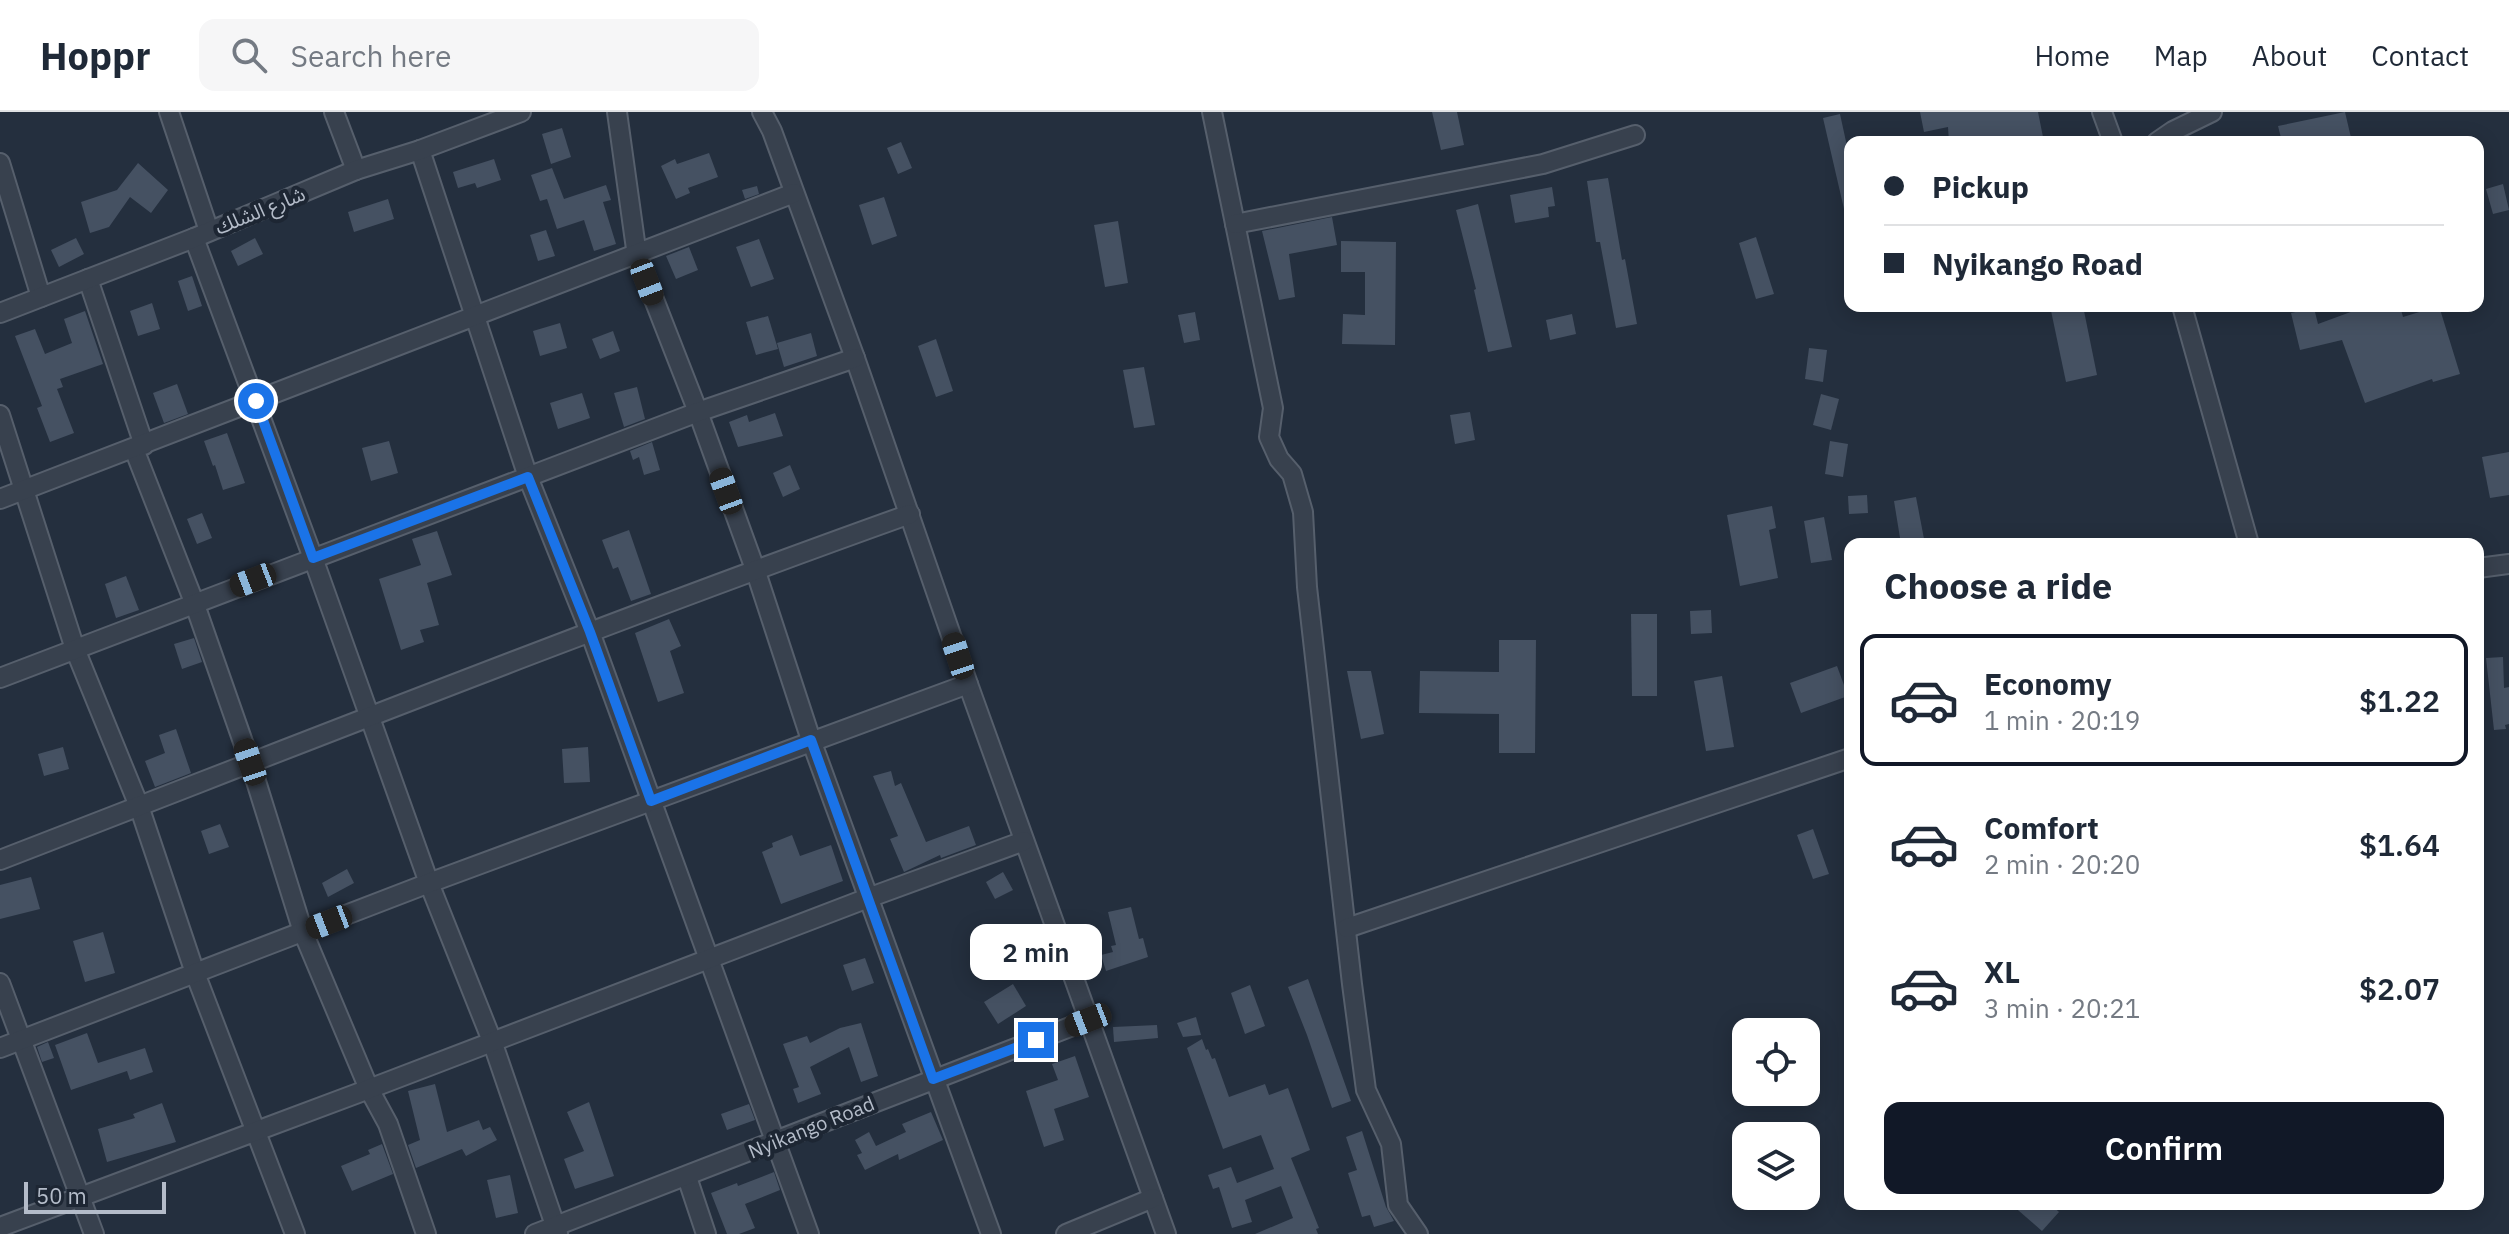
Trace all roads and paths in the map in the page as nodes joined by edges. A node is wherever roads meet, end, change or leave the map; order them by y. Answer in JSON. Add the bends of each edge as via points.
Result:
{"nodes":[{"id":1,"x":169,"y":112,"type":"edge"},
{"id":2,"x":334,"y":112,"type":"edge"},
{"id":3,"x":521,"y":112,"type":"edge"},
{"id":4,"x":617,"y":112,"type":"edge"},
{"id":5,"x":762,"y":112,"type":"edge"},
{"id":6,"x":1212,"y":112,"type":"edge"},
{"id":7,"x":2102,"y":112,"type":"edge"},
{"id":8,"x":2212,"y":112,"type":"edge"},
{"id":9,"x":1635,"y":135,"type":"dead end"},
{"id":10,"x":2111,"y":136,"type":"edge"},
{"id":11,"x":2166,"y":136,"type":"edge"},
{"id":12,"x":420,"y":150,"type":"junction"},
{"id":13,"x":0,"y":163,"type":"edge"},
{"id":14,"x":356,"y":170,"type":"junction"},
{"id":15,"x":794,"y":193,"type":"junction"},
{"id":16,"x":1235,"y":224,"type":"junction"},
{"id":17,"x":202,"y":234,"type":"junction"},
{"id":18,"x":637,"y":256,"type":"junction"},
{"id":19,"x":88,"y":279,"type":"junction"},
{"id":20,"x":41,"y":297,"type":"junction"},
{"id":21,"x":2184,"y":312,"type":"edge"},
{"id":22,"x":0,"y":313,"type":"edge"},
{"id":23,"x":476,"y":317,"type":"junction"},
{"id":24,"x":855,"y":358,"type":"junction"},
{"id":25,"x":256,"y":401,"type":"junction"},
{"id":26,"x":698,"y":412,"type":"junction"},
{"id":27,"x":0,"y":415,"type":"edge"},
{"id":28,"x":139,"y":447,"type":"junction"},
{"id":29,"x":528,"y":477,"type":"junction"},
{"id":30,"x":23,"y":491,"type":"junction"},
{"id":31,"x":0,"y":499,"type":"edge"},
{"id":32,"x":910,"y":514,"type":"junction"},
{"id":33,"x":2247,"y":538,"type":"edge"},
{"id":34,"x":313,"y":558,"type":"junction"},
{"id":35,"x":2509,"y":564,"type":"edge"},
{"id":36,"x":2484,"y":567,"type":"edge"},
{"id":37,"x":755,"y":569,"type":"junction"},
{"id":38,"x":194,"y":602,"type":"junction"},
{"id":39,"x":590,"y":632,"type":"junction"},
{"id":40,"x":75,"y":649,"type":"junction"},
{"id":41,"x":0,"y":678,"type":"edge"},
{"id":42,"x":968,"y":684,"type":"junction"},
{"id":43,"x":368,"y":716,"type":"junction"},
{"id":44,"x":811,"y":740,"type":"junction"},
{"id":45,"x":1844,"y":760,"type":"edge"},
{"id":46,"x":250,"y":762,"type":"junction"},
{"id":47,"x":651,"y":801,"type":"junction"},
{"id":48,"x":139,"y":806,"type":"junction"},
{"id":49,"x":1024,"y":841,"type":"junction"},
{"id":50,"x":0,"y":860,"type":"edge"},
{"id":51,"x":429,"y":883,"type":"junction"},
{"id":52,"x":868,"y":898,"type":"junction"},
{"id":53,"x":1347,"y":928,"type":"junction"},
{"id":54,"x":303,"y":932,"type":"junction"},
{"id":55,"x":709,"y":959,"type":"junction"},
{"id":56,"x":195,"y":973,"type":"junction"},
{"id":57,"x":0,"y":983,"type":"edge"},
{"id":58,"x":1088,"y":1020,"type":"junction"},
{"id":59,"x":21,"y":1040,"type":"junction"},
{"id":60,"x":492,"y":1041,"type":"junction"},
{"id":61,"x":0,"y":1048,"type":"edge"},
{"id":62,"x":933,"y":1079,"type":"junction"},
{"id":63,"x":369,"y":1089,"type":"junction"},
{"id":64,"x":256,"y":1132,"type":"junction"},
{"id":65,"x":775,"y":1140,"type":"junction"},
{"id":66,"x":687,"y":1177,"type":"junction"},
{"id":67,"x":81,"y":1197,"type":"junction"},
{"id":68,"x":1153,"y":1198,"type":"junction"},
{"id":69,"x":0,"y":1227,"type":"edge"},
{"id":70,"x":557,"y":1230,"type":"edge"},
{"id":71,"x":94,"y":1234,"type":"edge"},
{"id":72,"x":295,"y":1234,"type":"edge"},
{"id":73,"x":426,"y":1234,"type":"edge"},
{"id":74,"x":535,"y":1234,"type":"edge"},
{"id":75,"x":706,"y":1234,"type":"edge"},
{"id":76,"x":809,"y":1234,"type":"edge"},
{"id":77,"x":991,"y":1234,"type":"edge"},
{"id":78,"x":1066,"y":1234,"type":"edge"},
{"id":79,"x":1166,"y":1234,"type":"edge"},
{"id":80,"x":1418,"y":1234,"type":"edge"}],
"edges":[{"from":1,"to":17,"type":"street"},
{"from":2,"to":14,"type":"street"},
{"from":3,"to":12,"type":"street","name":"شارع الشلك"},
{"from":4,"to":18,"type":"street"},
{"from":5,"to":15,"type":"street"},
{"from":6,"to":16,"type":"street"},
{"from":7,"to":10,"type":"street"},
{"from":8,"to":11,"type":"street"},
{"from":9,"to":16,"type":"street","via":[[1543,164]]},
{"from":12,"to":14,"type":"street","name":"شارع الشلك"},
{"from":12,"to":23,"type":"street"},
{"from":13,"to":20,"type":"street"},
{"from":14,"to":17,"type":"street","name":"شارع الشلك"},
{"from":15,"to":18,"type":"street"},
{"from":15,"to":24,"type":"street"},
{"from":16,"to":53,"type":"street","via":[[1273,408],[1269,437],[1292,474],[1303,512]]},
{"from":17,"to":19,"type":"street","name":"شارع الشلك"},
{"from":17,"to":25,"type":"street"},
{"from":18,"to":23,"type":"street"},
{"from":18,"to":26,"type":"street"},
{"from":19,"to":20,"type":"street","name":"شارع الشلك"},
{"from":19,"to":28,"type":"street"},
{"from":20,"to":22,"type":"street","name":"شارع الشلك"},
{"from":21,"to":33,"type":"street"},
{"from":23,"to":25,"type":"street"},
{"from":23,"to":29,"type":"street"},
{"from":24,"to":26,"type":"street"},
{"from":24,"to":32,"type":"street"},
{"from":25,"to":28,"type":"street"},
{"from":25,"to":34,"type":"street"},
{"from":26,"to":29,"type":"street"},
{"from":26,"to":37,"type":"street"},
{"from":27,"to":30,"type":"street"},
{"from":28,"to":30,"type":"street"},
{"from":28,"to":38,"type":"street"},
{"from":29,"to":34,"type":"street"},
{"from":29,"to":39,"type":"street"},
{"from":30,"to":31,"type":"street"},
{"from":30,"to":40,"type":"street"},
{"from":32,"to":37,"type":"street"},
{"from":32,"to":42,"type":"street"},
{"from":34,"to":38,"type":"street"},
{"from":34,"to":43,"type":"street"},
{"from":35,"to":36,"type":"street"},
{"from":37,"to":39,"type":"street"},
{"from":37,"to":44,"type":"street"},
{"from":38,"to":40,"type":"street"},
{"from":38,"to":46,"type":"street"},
{"from":39,"to":43,"type":"street"},
{"from":39,"to":47,"type":"street"},
{"from":40,"to":41,"type":"street"},
{"from":40,"to":48,"type":"street"},
{"from":42,"to":44,"type":"street"},
{"from":42,"to":49,"type":"street"},
{"from":43,"to":46,"type":"street"},
{"from":43,"to":51,"type":"street"},
{"from":44,"to":47,"type":"street"},
{"from":44,"to":52,"type":"street"},
{"from":45,"to":53,"type":"street"},
{"from":46,"to":48,"type":"street"},
{"from":46,"to":54,"type":"street"},
{"from":47,"to":51,"type":"street"},
{"from":47,"to":55,"type":"street"},
{"from":48,"to":50,"type":"street"},
{"from":48,"to":56,"type":"street"},
{"from":49,"to":52,"type":"street"},
{"from":49,"to":58,"type":"street"},
{"from":51,"to":54,"type":"street"},
{"from":51,"to":60,"type":"street"},
{"from":52,"to":55,"type":"street"},
{"from":52,"to":62,"type":"street"},
{"from":53,"to":80,"type":"street","via":[[1366,1090],[1391,1144],[1398,1205]]},
{"from":54,"to":56,"type":"street"},
{"from":54,"to":63,"type":"street"},
{"from":55,"to":60,"type":"street"},
{"from":55,"to":65,"type":"street"},
{"from":56,"to":59,"type":"street"},
{"from":56,"to":64,"type":"street"},
{"from":57,"to":59,"type":"street"},
{"from":58,"to":62,"type":"street","name":"Nyikango Road"},
{"from":58,"to":68,"type":"street"},
{"from":59,"to":61,"type":"street"},
{"from":59,"to":67,"type":"street"},
{"from":60,"to":63,"type":"street"},
{"from":60,"to":70,"type":"street"},
{"from":62,"to":65,"type":"street","name":"Nyikango Road"},
{"from":62,"to":77,"type":"street"},
{"from":63,"to":64,"type":"street"},
{"from":63,"to":73,"type":"street","via":[[388,1124]]},
{"from":64,"to":67,"type":"street"},
{"from":64,"to":72,"type":"street"},
{"from":65,"to":66,"type":"street","name":"Nyikango Road"},
{"from":65,"to":76,"type":"street"},
{"from":66,"to":70,"type":"street","name":"Nyikango Road"},
{"from":66,"to":75,"type":"street"},
{"from":67,"to":69,"type":"street"},
{"from":67,"to":71,"type":"street"},
{"from":68,"to":78,"type":"street"},
{"from":68,"to":79,"type":"street"},
{"from":70,"to":74,"type":"street","name":"Nyikango Road"}]}
